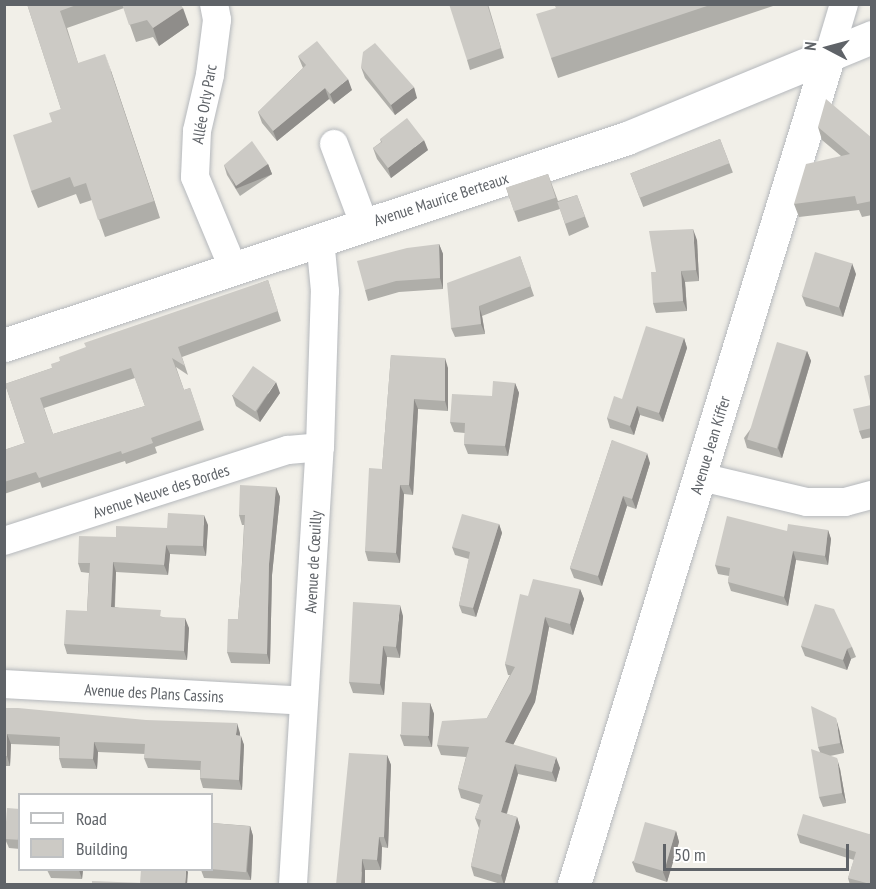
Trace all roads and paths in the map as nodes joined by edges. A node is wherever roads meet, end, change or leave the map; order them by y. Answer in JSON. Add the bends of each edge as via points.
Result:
{"nodes":[{"id":1,"x":214,"y":4,"type":"edge"},
{"id":2,"x":844,"y":4,"type":"edge"},
{"id":3,"x":872,"y":37,"type":"edge"},
{"id":4,"x":829,"y":54,"type":"junction"},
{"id":5,"x":334,"y":144,"type":"dead end"},
{"id":6,"x":364,"y":224,"type":"junction"},
{"id":7,"x":320,"y":239,"type":"junction"},
{"id":8,"x":233,"y":268,"type":"junction"},
{"id":9,"x":4,"y":345,"type":"edge"},
{"id":10,"x":320,"y":447,"type":"junction"},
{"id":11,"x":701,"y":477,"type":"junction"},
{"id":12,"x":872,"y":495,"type":"edge"},
{"id":13,"x":4,"y":541,"type":"edge"},
{"id":14,"x":4,"y":684,"type":"edge"},
{"id":15,"x":304,"y":701,"type":"junction"},
{"id":16,"x":293,"y":885,"type":"edge"},
{"id":17,"x":574,"y":885,"type":"edge"}],
"edges":[{"from":1,"to":8,"type":"street","name":"Allée Orly Parc","via":[[217,20],[197,130],[195,177]]},
{"from":2,"to":4,"type":"street","name":"Avenue Jean Kiffer"},
{"from":3,"to":4,"type":"main road","name":"Avenue Maurice Berteaux"},
{"from":4,"to":6,"type":"main road","name":"Avenue Maurice Berteaux","via":[[627,138]]},
{"from":4,"to":11,"type":"main road","name":"Avenue Jean Kiffer"},
{"from":5,"to":6,"type":"street"},
{"from":6,"to":7,"type":"main road","name":"Avenue Maurice Berteaux"},
{"from":7,"to":8,"type":"main road","name":"Avenue Maurice Berteaux"},
{"from":7,"to":10,"type":"street","name":"Avenue de Cœuilly","via":[[325,291]]},
{"from":8,"to":9,"type":"main road","name":"Avenue Maurice Berteaux"},
{"from":10,"to":13,"type":"street","name":"Avenue Neuve des Bordes","via":[[288,450]]},
{"from":10,"to":15,"type":"street","name":"Avenue de Cœuilly"},
{"from":11,"to":12,"type":"street","via":[[807,502],[845,502]]},
{"from":11,"to":17,"type":"main road","name":"Avenue Jean Kiffer"},
{"from":14,"to":15,"type":"street","name":"Avenue des Plans Cassins"},
{"from":15,"to":16,"type":"street","name":"Avenue de Cœuilly"}]}
